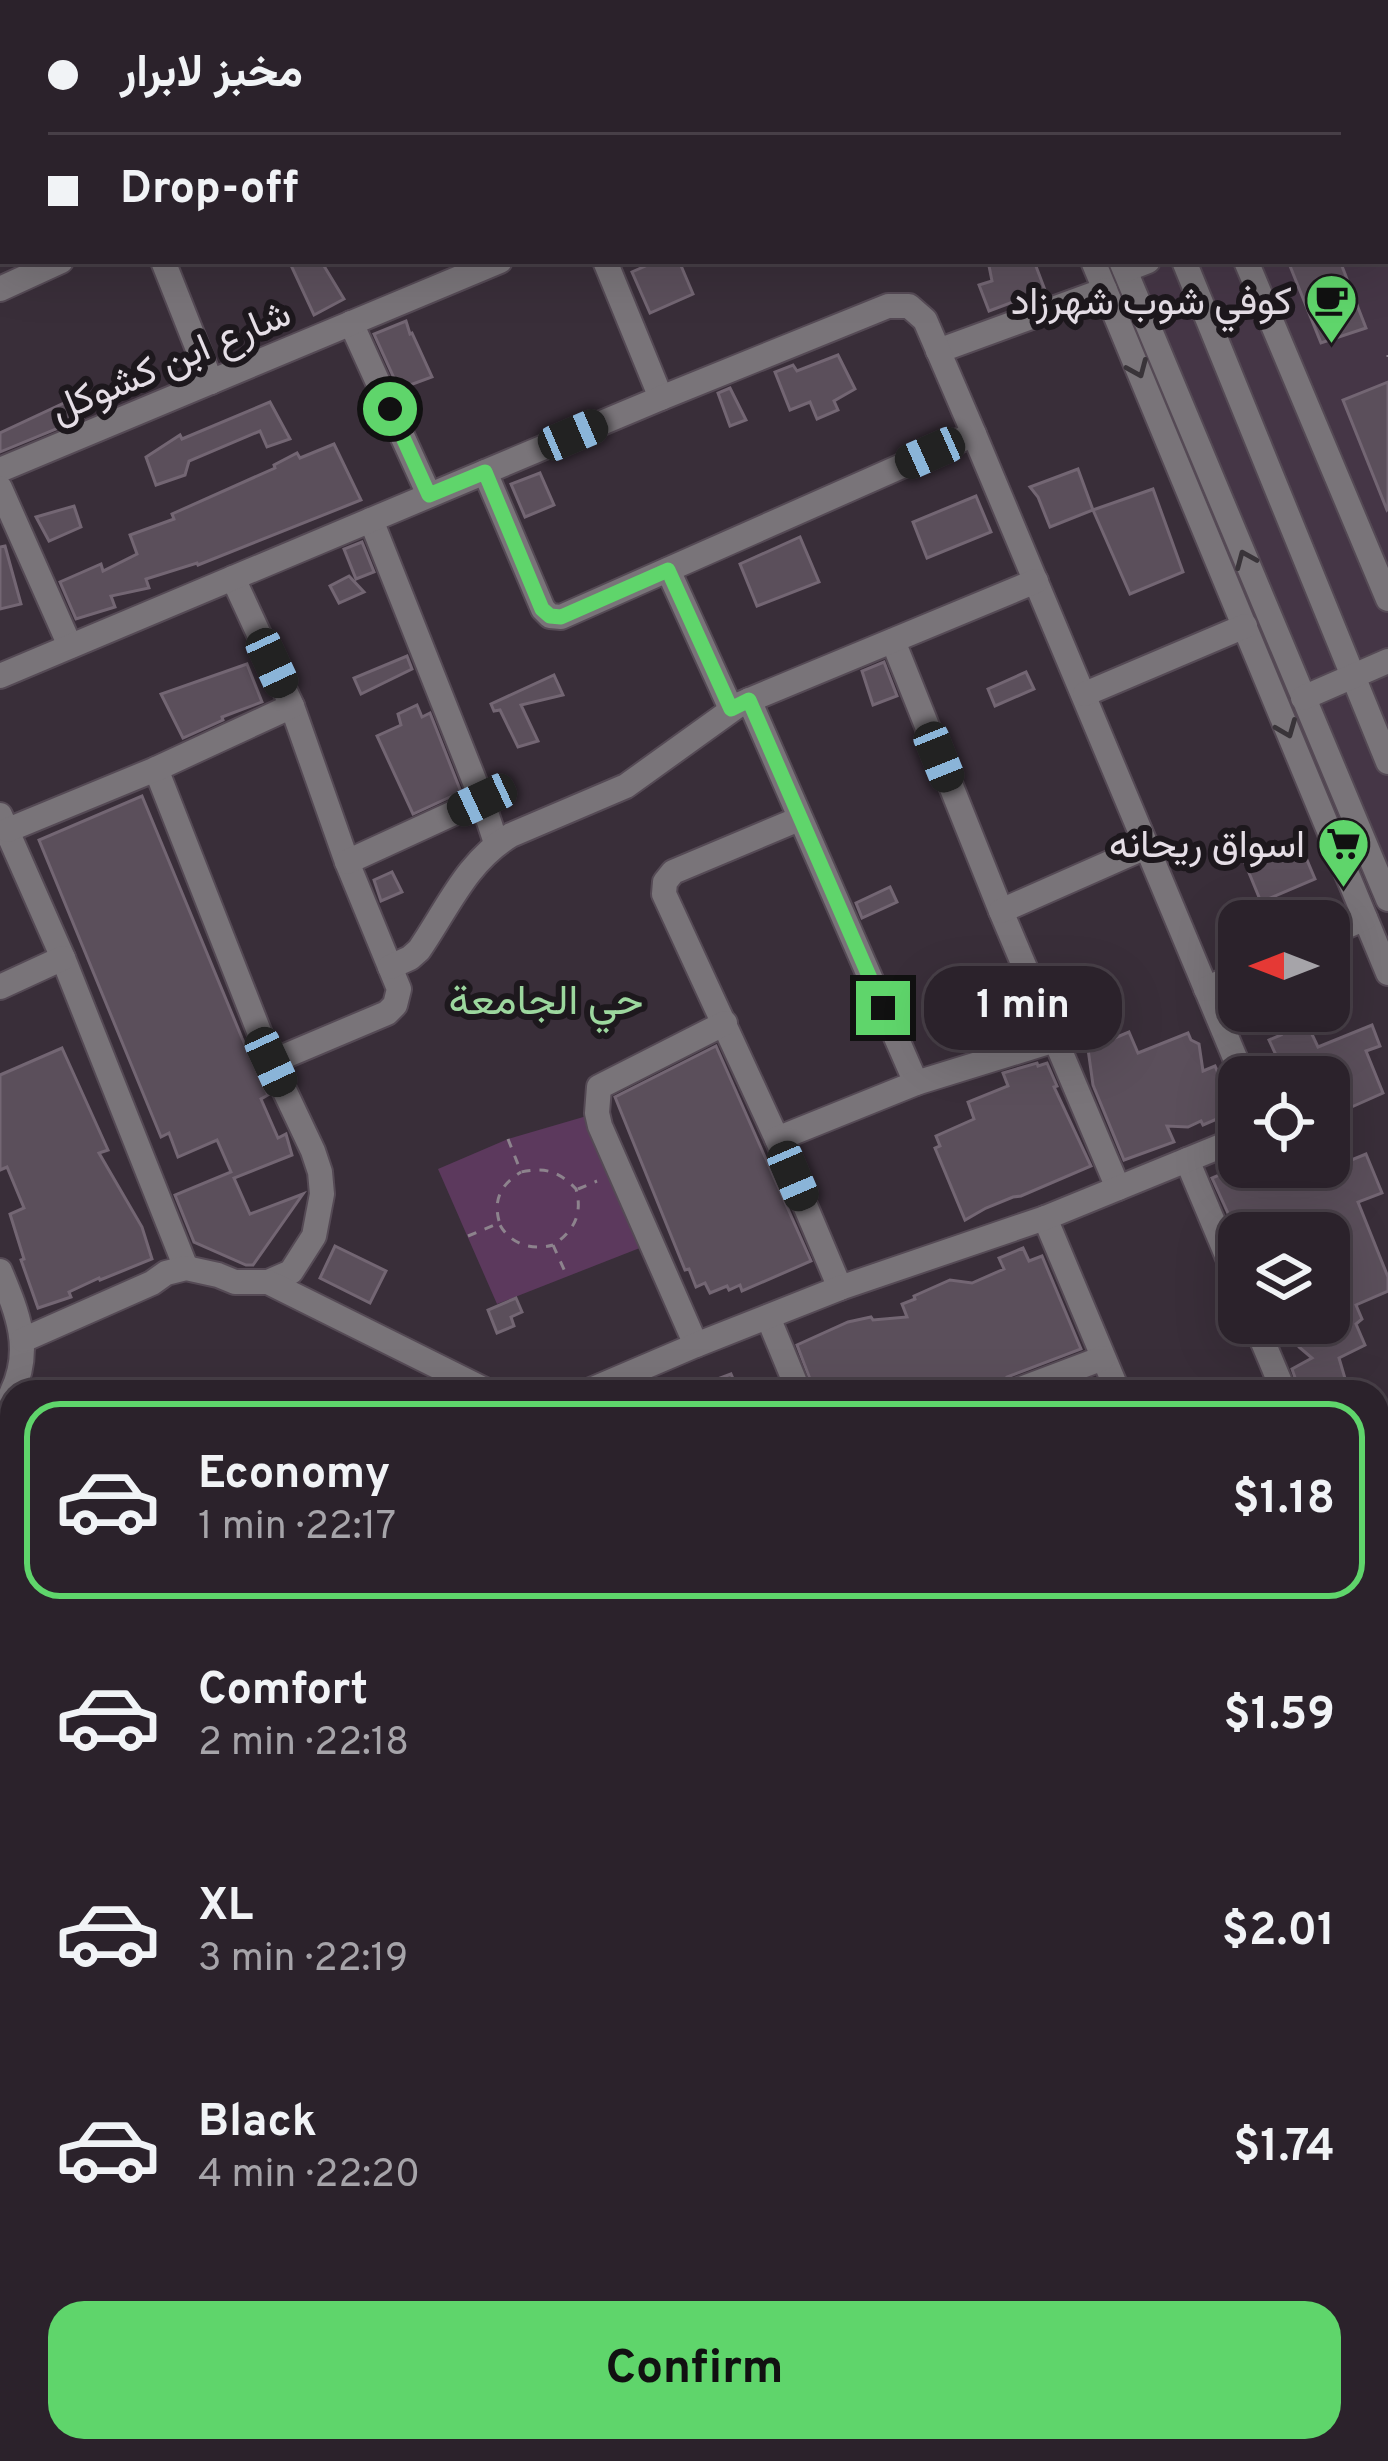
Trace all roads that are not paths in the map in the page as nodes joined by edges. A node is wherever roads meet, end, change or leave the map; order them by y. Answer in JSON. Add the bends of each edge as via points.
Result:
{"nodes":[{"id":1,"x":54,"y":264,"type":"edge"},
{"id":2,"x":164,"y":264,"type":"edge"},
{"id":3,"x":483,"y":264,"type":"edge"},
{"id":4,"x":606,"y":264,"type":"edge"},
{"id":5,"x":1095,"y":264,"type":"edge"},
{"id":6,"x":1132,"y":264,"type":"edge"},
{"id":7,"x":1185,"y":264,"type":"edge"},
{"id":8,"x":1247,"y":264,"type":"edge"},
{"id":9,"x":0,"y":289,"type":"edge"},
{"id":10,"x":1106,"y":290,"type":"junction"},
{"id":11,"x":351,"y":323,"type":"junction"},
{"id":12,"x":938,"y":351,"type":"junction"},
{"id":13,"x":211,"y":382,"type":"junction"},
{"id":14,"x":661,"y":398,"type":"junction"},
{"id":15,"x":974,"y":434,"type":"junction"},
{"id":16,"x":0,"y":470,"type":"edge"},
{"id":17,"x":485,"y":472,"type":"junction"},
{"id":18,"x":1200,"y":483,"type":"junction"},
{"id":19,"x":0,"y":488,"type":"edge"},
{"id":20,"x":429,"y":495,"type":"junction"},
{"id":21,"x":371,"y":520,"type":"junction"},
{"id":22,"x":668,"y":570,"type":"junction"},
{"id":23,"x":233,"y":578,"type":"junction"},
{"id":24,"x":1036,"y":581,"type":"junction"},
{"id":25,"x":1388,"y":598,"type":"edge"},
{"id":26,"x":1245,"y":626,"type":"junction"},
{"id":27,"x":893,"y":640,"type":"junction"},
{"id":28,"x":70,"y":646,"type":"junction"},
{"id":29,"x":1388,"y":661,"type":"edge"},
{"id":30,"x":0,"y":676,"type":"edge"},
{"id":31,"x":1353,"y":676,"type":"junction"},
{"id":32,"x":1085,"y":694,"type":"junction"},
{"id":33,"x":1304,"y":698,"type":"junction"},
{"id":34,"x":740,"y":705,"type":"junction"},
{"id":35,"x":292,"y":706,"type":"junction"},
{"id":36,"x":1388,"y":761,"type":"edge"},
{"id":37,"x":156,"y":769,"type":"junction"},
{"id":38,"x":482,"y":800,"type":"junction"},
{"id":39,"x":799,"y":819,"type":"junction"},
{"id":40,"x":4,"y":822,"type":"edge"},
{"id":41,"x":496,"y":844,"type":"junction"},
{"id":42,"x":1148,"y":846,"type":"junction"},
{"id":43,"x":347,"y":862,"type":"junction"},
{"id":44,"x":1388,"y":899,"type":"edge"},
{"id":45,"x":1000,"y":911,"type":"junction"},
{"id":46,"x":1365,"y":918,"type":"junction"},
{"id":47,"x":1350,"y":925,"type":"edge"},
{"id":48,"x":63,"y":958,"type":"junction"},
{"id":49,"x":390,"y":967,"type":"junction"},
{"id":50,"x":1388,"y":973,"type":"edge"},
{"id":51,"x":1218,"y":984,"type":"edge"},
{"id":52,"x":0,"y":987,"type":"edge"},
{"id":53,"x":1206,"y":989,"type":"junction"},
{"id":54,"x":724,"y":1023,"type":"junction"},
{"id":55,"x":1054,"y":1040,"type":"junction"},
{"id":56,"x":1234,"y":1056,"type":"edge"},
{"id":57,"x":271,"y":1062,"type":"junction"},
{"id":58,"x":916,"y":1083,"type":"junction"},
{"id":59,"x":777,"y":1139,"type":"junction"},
{"id":60,"x":1218,"y":1147,"type":"edge"},
{"id":61,"x":1187,"y":1160,"type":"junction"},
{"id":62,"x":1118,"y":1188,"type":"junction"},
{"id":63,"x":1046,"y":1218,"type":"junction"},
{"id":64,"x":1218,"y":1234,"type":"edge"},
{"id":65,"x":186,"y":1268,"type":"junction"},
{"id":66,"x":0,"y":1271,"type":"edge"},
{"id":67,"x":268,"y":1282,"type":"junction"},
{"id":68,"x":840,"y":1288,"type":"junction"},
{"id":69,"x":768,"y":1317,"type":"junction"},
{"id":70,"x":22,"y":1340,"type":"junction"},
{"id":71,"x":1265,"y":1344,"type":"edge"},
{"id":72,"x":696,"y":1345,"type":"junction"},
{"id":73,"x":1103,"y":1358,"type":"junction"},
{"id":74,"x":17,"y":1380,"type":"edge"},
{"id":75,"x":465,"y":1380,"type":"edge"},
{"id":76,"x":614,"y":1380,"type":"edge"},
{"id":77,"x":794,"y":1380,"type":"edge"},
{"id":78,"x":1045,"y":1380,"type":"edge"},
{"id":79,"x":1113,"y":1380,"type":"edge"},
{"id":80,"x":1279,"y":1380,"type":"edge"}],
"edges":[{"from":1,"to":9,"type":"street"},
{"from":2,"to":13,"type":"street"},
{"from":3,"to":11,"type":"street","name":"شارع ابن كشوكل"},
{"from":4,"to":14,"type":"street"},
{"from":5,"to":10,"type":"street"},
{"from":6,"to":18,"type":"street"},
{"from":7,"to":31,"type":"street"},
{"from":8,"to":25,"type":"street"},
{"from":10,"to":12,"type":"street"},
{"from":10,"to":18,"type":"street","one_way":true},
{"from":11,"to":13,"type":"street","name":"شارع ابن كشوكل"},
{"from":11,"to":20,"type":"street"},
{"from":12,"to":14,"type":"street","via":[[921,314],[895,304]]},
{"from":12,"to":15,"type":"street"},
{"from":13,"to":16,"type":"street","name":"شارع ابن كشوكل"},
{"from":14,"to":17,"type":"street"},
{"from":15,"to":22,"type":"street"},
{"from":15,"to":24,"type":"street"},
{"from":17,"to":20,"type":"street"},
{"from":17,"to":22,"type":"street","via":[[550,616]]},
{"from":18,"to":26,"type":"street"},
{"from":33,"to":18,"type":"street","one_way":true},
{"from":19,"to":28,"type":"street"},
{"from":20,"to":21,"type":"street"},
{"from":21,"to":23,"type":"street"},
{"from":21,"to":38,"type":"street"},
{"from":22,"to":34,"type":"street"},
{"from":23,"to":28,"type":"street"},
{"from":23,"to":35,"type":"street"},
{"from":24,"to":27,"type":"street"},
{"from":24,"to":32,"type":"street"},
{"from":26,"to":32,"type":"street"},
{"from":26,"to":46,"type":"street","one_way":true},
{"from":27,"to":34,"type":"street"},
{"from":27,"to":45,"type":"street"},
{"from":28,"to":30,"type":"street"},
{"from":29,"to":31,"type":"street"},
{"from":31,"to":33,"type":"street"},
{"from":31,"to":36,"type":"street"},
{"from":32,"to":42,"type":"street"},
{"from":33,"to":44,"type":"street"},
{"from":34,"to":39,"type":"street"},
{"from":34,"to":41,"type":"street","via":[[626,786]]},
{"from":35,"to":37,"type":"street"},
{"from":35,"to":43,"type":"street"},
{"from":37,"to":40,"type":"street"},
{"from":37,"to":57,"type":"street"},
{"from":38,"to":41,"type":"street"},
{"from":38,"to":43,"type":"street"},
{"from":39,"to":54,"type":"street","via":[[678,869],[665,882],[666,900]]},
{"from":39,"to":58,"type":"street"},
{"from":40,"to":48,"type":"street"},
{"from":41,"to":49,"type":"street","via":[[473,865],[419,950]]},
{"from":42,"to":45,"type":"street"},
{"from":42,"to":53,"type":"street"},
{"from":43,"to":49,"type":"street"},
{"from":45,"to":55,"type":"street"},
{"from":46,"to":47,"type":"street"},
{"from":46,"to":50,"type":"street"},
{"from":48,"to":52,"type":"street"},
{"from":48,"to":65,"type":"street"},
{"from":49,"to":57,"type":"street","via":[[399,989],[392,1010]]},
{"from":51,"to":53,"type":"street"},
{"from":53,"to":56,"type":"street"},
{"from":54,"to":59,"type":"street"},
{"from":54,"to":72,"type":"street","via":[[599,1087],[597,1097],[600,1126]]},
{"from":55,"to":58,"type":"street"},
{"from":55,"to":62,"type":"street"},
{"from":57,"to":67,"type":"street","via":[[313,1151],[322,1193],[304,1255]]},
{"from":58,"to":59,"type":"street"},
{"from":59,"to":68,"type":"street"},
{"from":60,"to":61,"type":"street"},
{"from":61,"to":62,"type":"street"},
{"from":61,"to":64,"type":"street"},
{"from":62,"to":63,"type":"street"},
{"from":63,"to":68,"type":"street"},
{"from":63,"to":73,"type":"street"},
{"from":65,"to":67,"type":"street"},
{"from":65,"to":70,"type":"street"},
{"from":66,"to":70,"type":"street"},
{"from":67,"to":75,"type":"street"},
{"from":68,"to":69,"type":"street"},
{"from":69,"to":72,"type":"street"},
{"from":69,"to":77,"type":"street"},
{"from":70,"to":74,"type":"street"},
{"from":71,"to":80,"type":"street"},
{"from":72,"to":76,"type":"street"},
{"from":73,"to":78,"type":"street"},
{"from":73,"to":79,"type":"street"}]}
